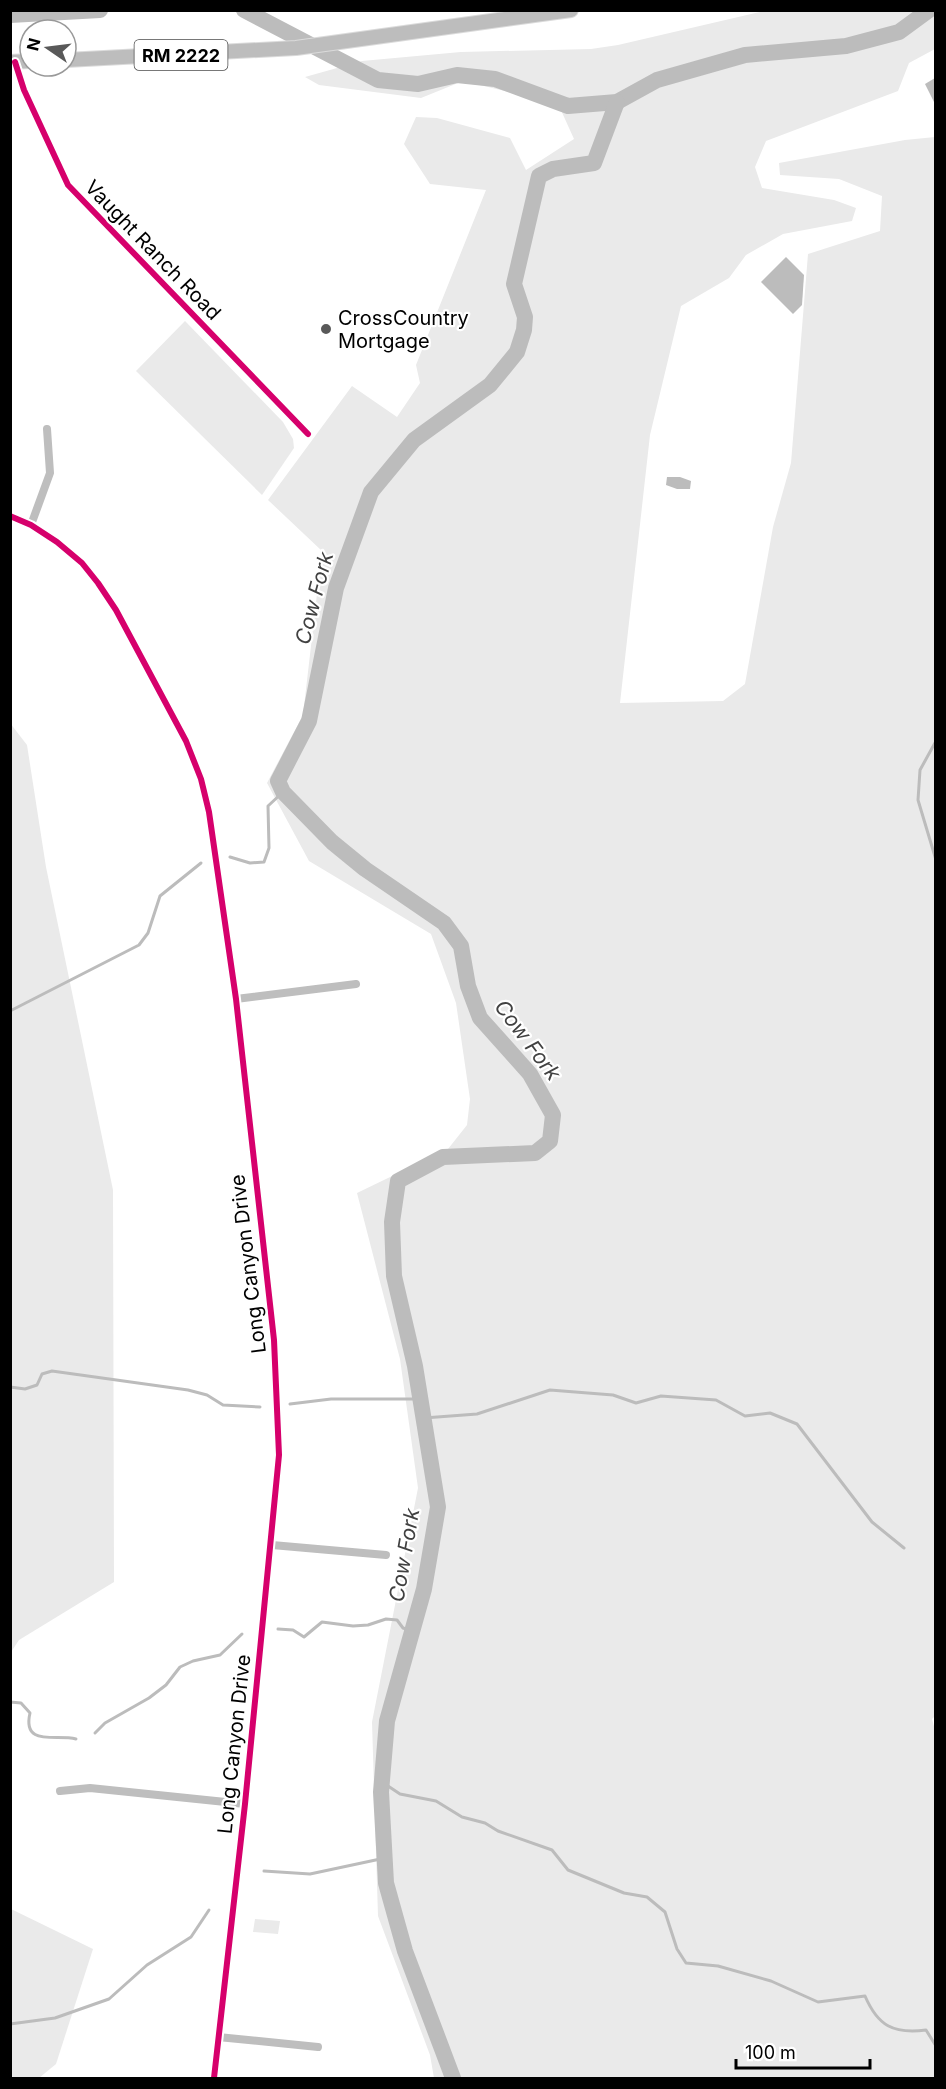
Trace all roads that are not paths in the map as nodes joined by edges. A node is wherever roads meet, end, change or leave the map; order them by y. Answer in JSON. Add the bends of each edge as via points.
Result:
{"nodes":[{"id":1,"x":571,"y":10,"type":"edge"},
{"id":2,"x":78,"y":59,"type":"edge"},
{"id":3,"x":13,"y":62,"type":"edge"},
{"id":4,"x":47,"y":429,"type":"dead end"},
{"id":5,"x":308,"y":434,"type":"dead end"},
{"id":6,"x":10,"y":516,"type":"edge"},
{"id":7,"x":31,"y":525,"type":"junction"},
{"id":8,"x":356,"y":984,"type":"dead end"},
{"id":9,"x":236,"y":999,"type":"junction"},
{"id":10,"x":272,"y":1545,"type":"junction"},
{"id":11,"x":386,"y":1555,"type":"dead end"},
{"id":12,"x":60,"y":1791,"type":"dead end"},
{"id":13,"x":245,"y":1804,"type":"junction"},
{"id":14,"x":218,"y":2037,"type":"junction"},
{"id":15,"x":318,"y":2047,"type":"dead end"},
{"id":16,"x":214,"y":2079,"type":"edge"}],
"edges":[{"from":1,"to":2,"type":"main road","number":"RM 2222","via":[[296,48]]},
{"from":3,"to":5,"type":"street","name":"Vaught Ranch Road","via":[[68,185]]},
{"from":4,"to":7,"type":"street","via":[[50,473]]},
{"from":6,"to":7,"type":"street","name":"Long Canyon Drive"},
{"from":7,"to":9,"type":"street","name":"Long Canyon Drive","via":[[82,563],[98,583],[186,741],[201,779],[218,858]]},
{"from":8,"to":9,"type":"street"},
{"from":9,"to":10,"type":"street","name":"Long Canyon Drive","via":[[278,1381],[279,1455]]},
{"from":10,"to":11,"type":"street"},
{"from":10,"to":13,"type":"street","name":"Long Canyon Drive"},
{"from":12,"to":13,"type":"street","via":[[90,1788]]},
{"from":13,"to":14,"type":"street","name":"Long Canyon Drive"},
{"from":14,"to":15,"type":"street"},
{"from":14,"to":16,"type":"street","name":"Long Canyon Drive"}]}
